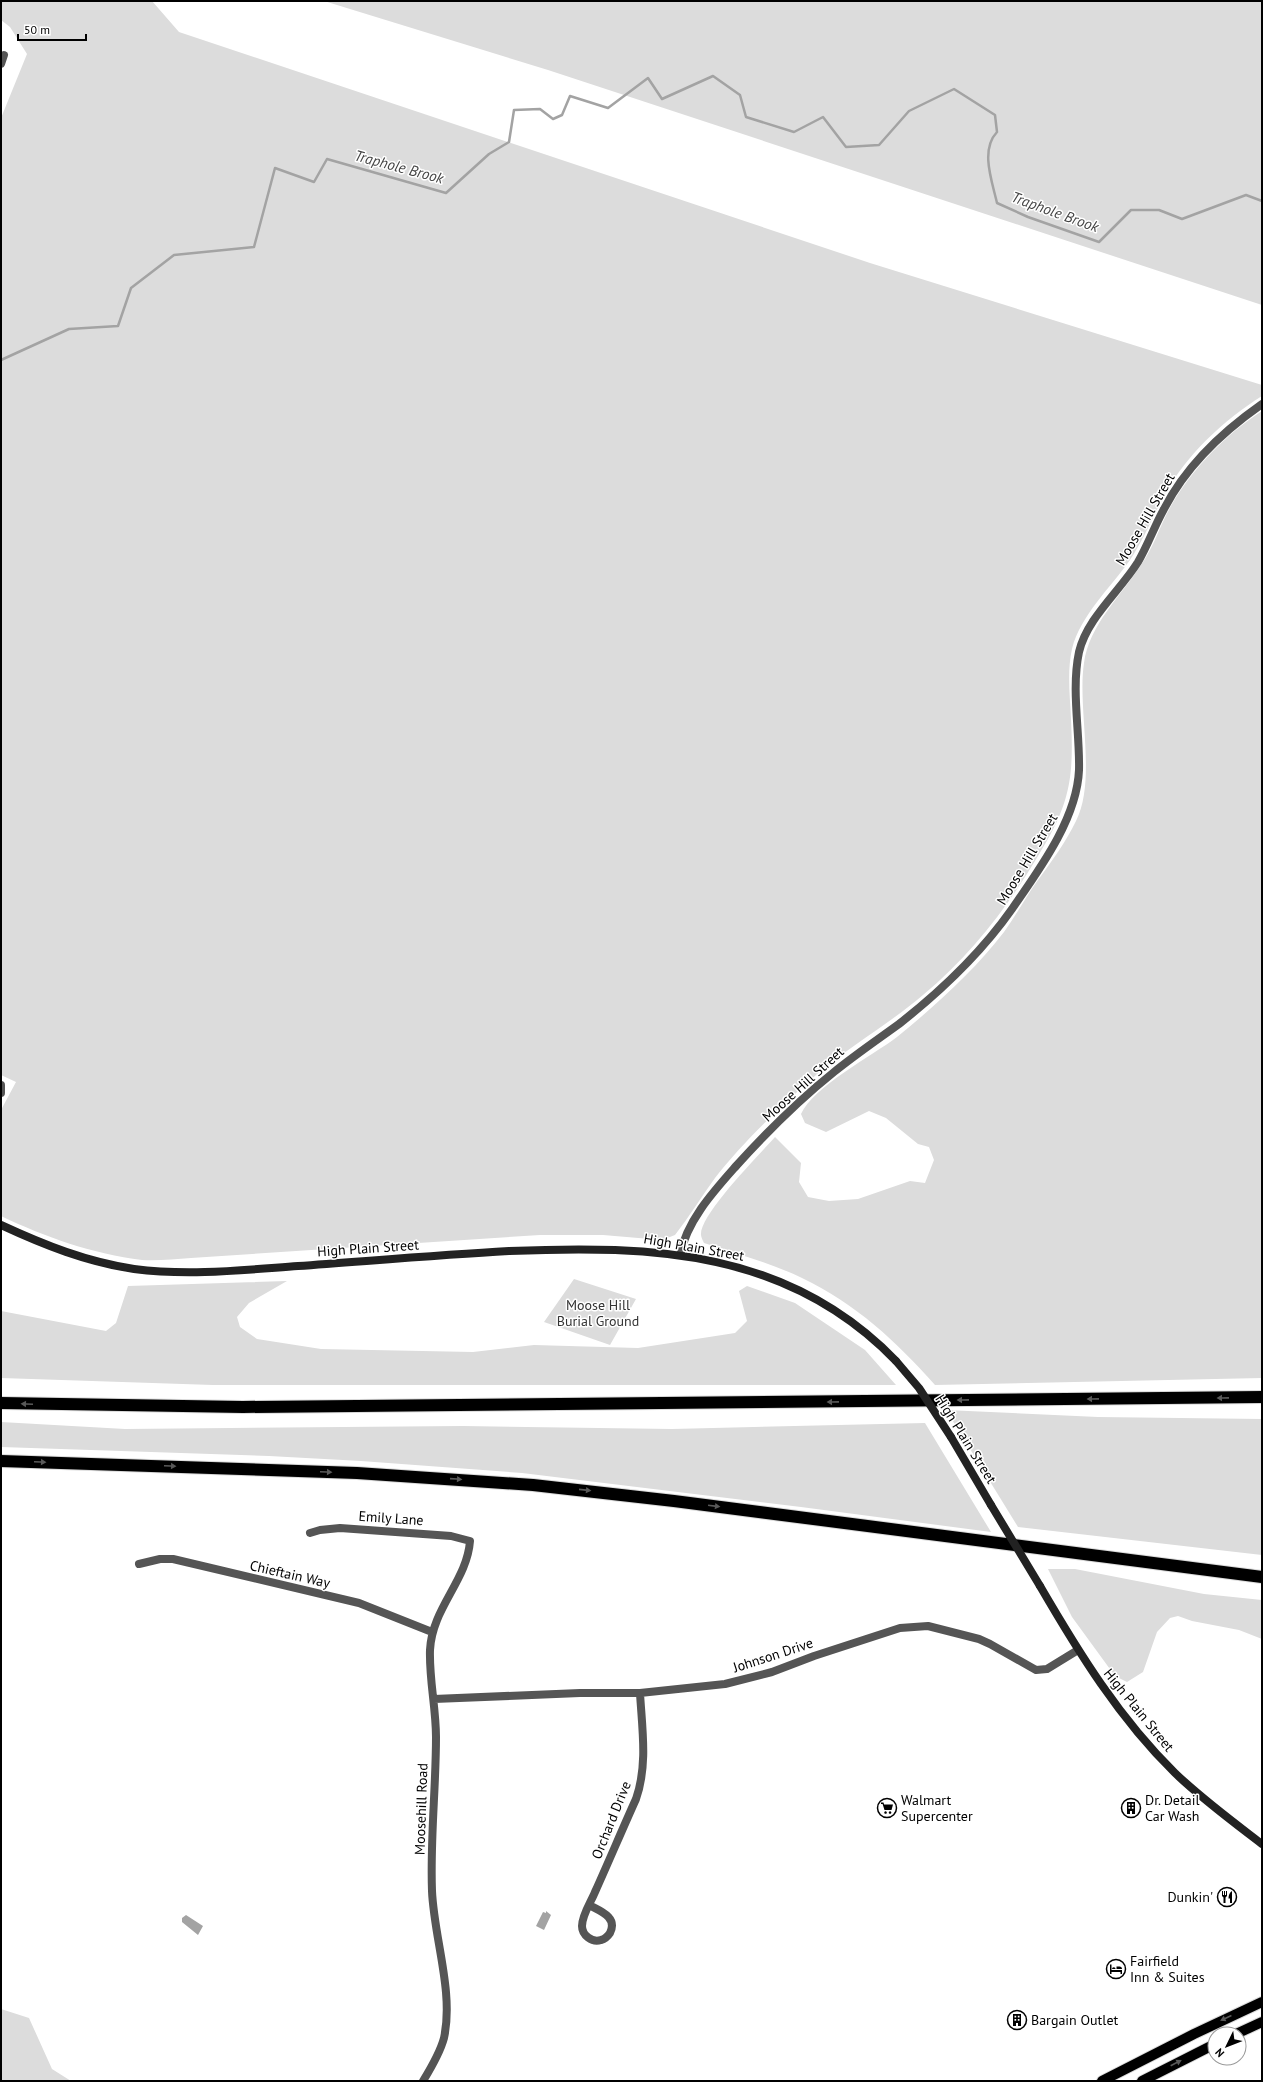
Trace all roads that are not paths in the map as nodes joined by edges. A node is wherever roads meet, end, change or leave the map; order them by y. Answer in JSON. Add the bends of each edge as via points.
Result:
{"nodes":[{"id":1,"x":4,"y":55,"type":"dead end"},
{"id":2,"x":1,"y":64,"type":"edge"},
{"id":3,"x":1262,"y":404,"type":"edge"},
{"id":4,"x":1,"y":1085,"type":"edge"},
{"id":5,"x":1,"y":1093,"type":"edge"},
{"id":6,"x":1,"y":1225,"type":"edge"},
{"id":7,"x":680,"y":1255,"type":"junction"},
{"id":8,"x":1262,"y":1397,"type":"edge"},
{"id":9,"x":1,"y":1403,"type":"edge"},
{"id":10,"x":1,"y":1461,"type":"edge"},
{"id":11,"x":310,"y":1533,"type":"dead end"},
{"id":12,"x":470,"y":1541,"type":"joint"},
{"id":13,"x":139,"y":1564,"type":"dead end"},
{"id":14,"x":1262,"y":1577,"type":"edge"},
{"id":15,"x":432,"y":1632,"type":"junction"},
{"id":16,"x":1078,"y":1650,"type":"junction"},
{"id":17,"x":640,"y":1692,"type":"junction"},
{"id":18,"x":434,"y":1699,"type":"junction"},
{"id":19,"x":1262,"y":1844,"type":"edge"},
{"id":20,"x":589,"y":1905,"type":"junction"},
{"id":21,"x":1262,"y":2002,"type":"edge"},
{"id":22,"x":1262,"y":2022,"type":"edge"},
{"id":23,"x":1247,"y":2029,"type":"edge"},
{"id":24,"x":1207,"y":2048,"type":"edge"},
{"id":25,"x":423,"y":2081,"type":"edge"},
{"id":26,"x":1102,"y":2081,"type":"edge"},
{"id":27,"x":1142,"y":2081,"type":"edge"}],
"edges":[{"from":1,"to":2,"type":"street"},
{"from":3,"to":7,"type":"street","name":"Moose Hill Street","via":[[1209,448],[1186,473],[1164,508],[1137,564],[1093,623],[1081,644],[1077,669],[1078,772],[1075,799],[1064,826],[1016,903],[986,943],[946,983],[902,1022],[828,1076],[754,1146],[701,1209],[684,1240]]},
{"from":4,"to":5,"type":"street"},
{"from":6,"to":7,"type":"main road","name":"High Plain Street","via":[[88,1259],[134,1269],[172,1272],[210,1272],[472,1253],[565,1249],[634,1250]]},
{"from":7,"to":16,"type":"main road","name":"High Plain Street","bridge":true,"via":[[734,1266],[793,1287],[853,1322],[896,1361],[919,1388],[951,1438]]},
{"from":8,"to":9,"type":"highway","one_way":true,"via":[[243,1407]]},
{"from":10,"to":14,"type":"highway","one_way":true,"via":[[364,1473],[533,1485]]},
{"from":11,"to":12,"type":"street","name":"Emily Lane","via":[[340,1528],[451,1536]]},
{"from":12,"to":15,"type":"street","name":"Moosehill Road","via":[[464,1569],[439,1613]]},
{"from":13,"to":15,"type":"street","name":"Chieftain Way","via":[[173,1559],[359,1603]]},
{"from":15,"to":18,"type":"street","name":"Moosehill Road","via":[[430,1659]]},
{"from":16,"to":17,"type":"street","name":"Johnson Drive","via":[[1047,1669],[1036,1670],[979,1639],[928,1626],[900,1628],[751,1678],[725,1684]]},
{"from":16,"to":19,"type":"main road","name":"High Plain Street","via":[[1118,1708],[1167,1765],[1201,1797]]},
{"from":17,"to":18,"type":"street","name":"Johnson Drive"},
{"from":17,"to":20,"type":"street","name":"Orchard Drive","via":[[643,1763],[640,1788]]},
{"from":18,"to":25,"type":"street","name":"Moosehill Road","via":[[436,1740],[433,1897],[446,2014],[444,2039]]},
{"from":20,"to":20,"type":"street","name":"Orchard Drive","via":[[605,1913],[611,1920],[609,1935],[601,1940],[596,1941],[587,1937],[582,1929]]},
{"from":21,"to":26,"type":"main road","one_way":true},
{"from":22,"to":23,"type":"main road"},
{"from":27,"to":24,"type":"main road","one_way":true}]}
